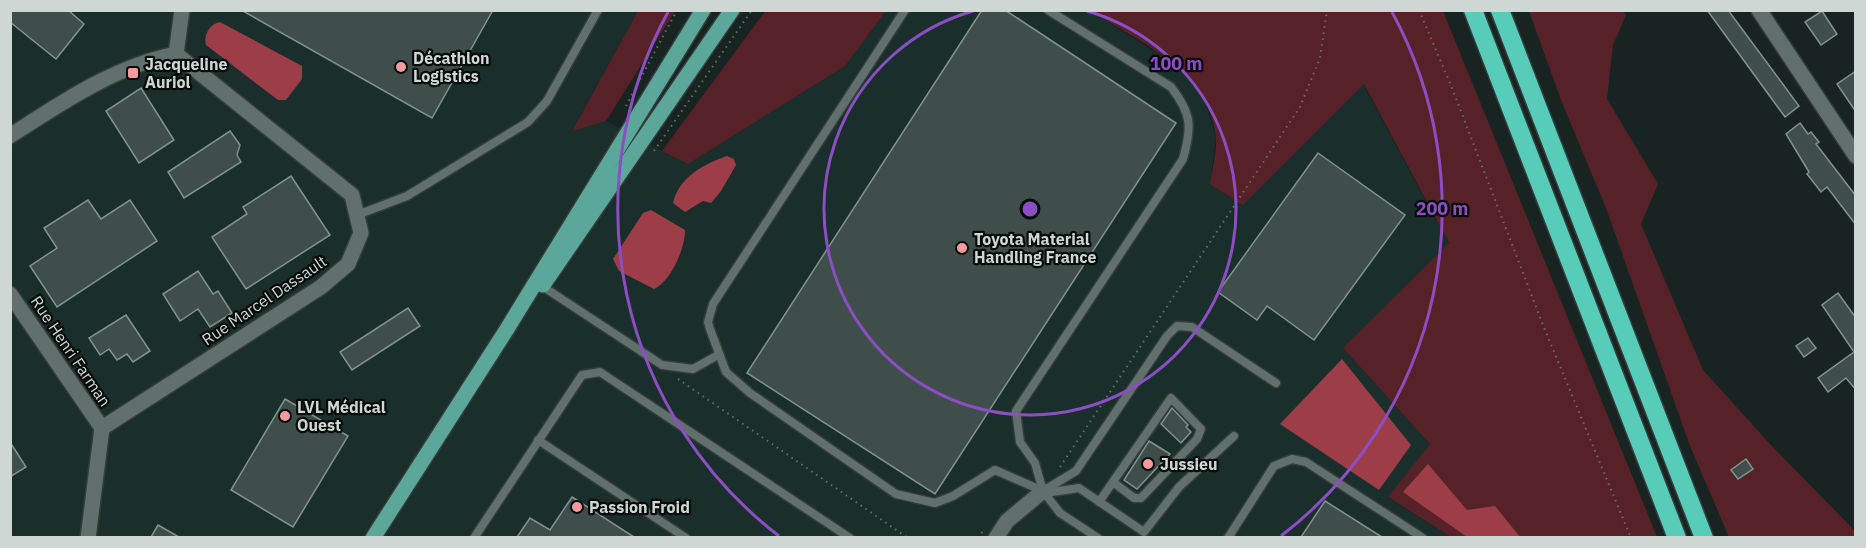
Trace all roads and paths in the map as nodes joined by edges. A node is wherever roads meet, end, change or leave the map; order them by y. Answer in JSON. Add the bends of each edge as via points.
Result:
{"nodes":[{"id":1,"x":182,"y":10,"type":"edge"},
{"id":2,"x":598,"y":10,"type":"edge"},
{"id":3,"x":703,"y":10,"type":"edge"},
{"id":4,"x":732,"y":10,"type":"edge"},
{"id":5,"x":905,"y":10,"type":"edge"},
{"id":6,"x":1048,"y":10,"type":"edge"},
{"id":7,"x":1327,"y":10,"type":"edge"},
{"id":8,"x":1419,"y":10,"type":"edge"},
{"id":9,"x":1473,"y":10,"type":"edge"},
{"id":10,"x":1500,"y":10,"type":"edge"},
{"id":11,"x":1759,"y":10,"type":"edge"},
{"id":12,"x":176,"y":54,"type":"junction"},
{"id":13,"x":10,"y":136,"type":"edge"},
{"id":14,"x":1856,"y":156,"type":"edge"},
{"id":15,"x":357,"y":215,"type":"junction"},
{"id":16,"x":542,"y":286,"type":"junction"},
{"id":17,"x":10,"y":294,"type":"edge"},
{"id":18,"x":507,"y":329,"type":"junction"},
{"id":19,"x":718,"y":355,"type":"junction"},
{"id":20,"x":673,"y":368,"type":"junction"},
{"id":21,"x":1276,"y":383,"type":"dead end"},
{"id":22,"x":102,"y":428,"type":"junction"},
{"id":23,"x":1234,"y":436,"type":"dead end"},
{"id":24,"x":538,"y":441,"type":"junction"},
{"id":25,"x":1113,"y":482,"type":"junction"},
{"id":26,"x":1044,"y":492,"type":"junction"},
{"id":27,"x":1099,"y":502,"type":"junction"},
{"id":28,"x":88,"y":537,"type":"edge"},
{"id":29,"x":373,"y":537,"type":"edge"},
{"id":30,"x":474,"y":537,"type":"edge"},
{"id":31,"x":686,"y":537,"type":"edge"},
{"id":32,"x":850,"y":537,"type":"edge"},
{"id":33,"x":908,"y":537,"type":"edge"},
{"id":34,"x":996,"y":537,"type":"edge"},
{"id":35,"x":1098,"y":537,"type":"edge"},
{"id":36,"x":1228,"y":537,"type":"edge"},
{"id":37,"x":1423,"y":537,"type":"edge"},
{"id":38,"x":1631,"y":537,"type":"edge"},
{"id":39,"x":1677,"y":537,"type":"edge"},
{"id":40,"x":1704,"y":537,"type":"edge"}],
"edges":[{"from":1,"to":12,"type":"street"},
{"from":2,"to":15,"type":"lane","via":[[547,101],[528,122],[407,196]]},
{"from":3,"to":18,"type":"main road"},
{"from":4,"to":16,"type":"main road"},
{"from":5,"to":19,"type":"lane","via":[[713,304],[708,322]]},
{"from":6,"to":26,"type":"lane","via":[[1171,87],[1183,103],[1190,134],[1183,159],[1016,411],[1020,442],[1035,463]]},
{"from":7,"to":26,"type":"path","via":[[1320,58],[1300,107]]},
{"from":8,"to":38,"type":"path"},
{"from":9,"to":39,"type":"highway"},
{"from":10,"to":40,"type":"highway"},
{"from":11,"to":14,"type":"street"},
{"from":12,"to":13,"type":"street","via":[[151,59],[72,96]]},
{"from":12,"to":15,"type":"street","name":"Rue Marcel Dassault","via":[[352,195]]},
{"from":15,"to":22,"type":"street","name":"Rue Marcel Dassault","via":[[361,233],[348,264],[321,287]]},
{"from":16,"to":18,"type":"main road"},
{"from":16,"to":20,"type":"lane","via":[[662,365]]},
{"from":17,"to":22,"type":"street","name":"Rue Henri Farman"},
{"from":18,"to":29,"type":"main road"},
{"from":19,"to":20,"type":"lane","via":[[693,369]]},
{"from":19,"to":26,"type":"lane","via":[[726,372],[750,393],[896,494],[935,502],[953,496],[995,470]]},
{"from":20,"to":33,"type":"path","via":[[678,380]]},
{"from":21,"to":26,"type":"lane","via":[[1192,327],[1177,326],[1076,471]]},
{"from":22,"to":28,"type":"street"},
{"from":23,"to":27,"type":"lane","via":[[1179,487],[1144,532]]},
{"from":24,"to":30,"type":"lane"},
{"from":24,"to":31,"type":"lane"},
{"from":24,"to":32,"type":"lane","via":[[582,375],[600,372]]},
{"from":25,"to":25,"type":"lane","via":[[1171,398],[1201,429],[1197,439],[1141,498],[1134,498]]},
{"from":25,"to":27,"type":"lane"},
{"from":26,"to":27,"type":"lane","via":[[1079,488]]},
{"from":26,"to":34,"type":"street","via":[[1007,521]]},
{"from":26,"to":35,"type":"lane","via":[[1060,513]]},
{"from":36,"to":37,"type":"lane","via":[[1274,466],[1292,459],[1306,462]]}]}
